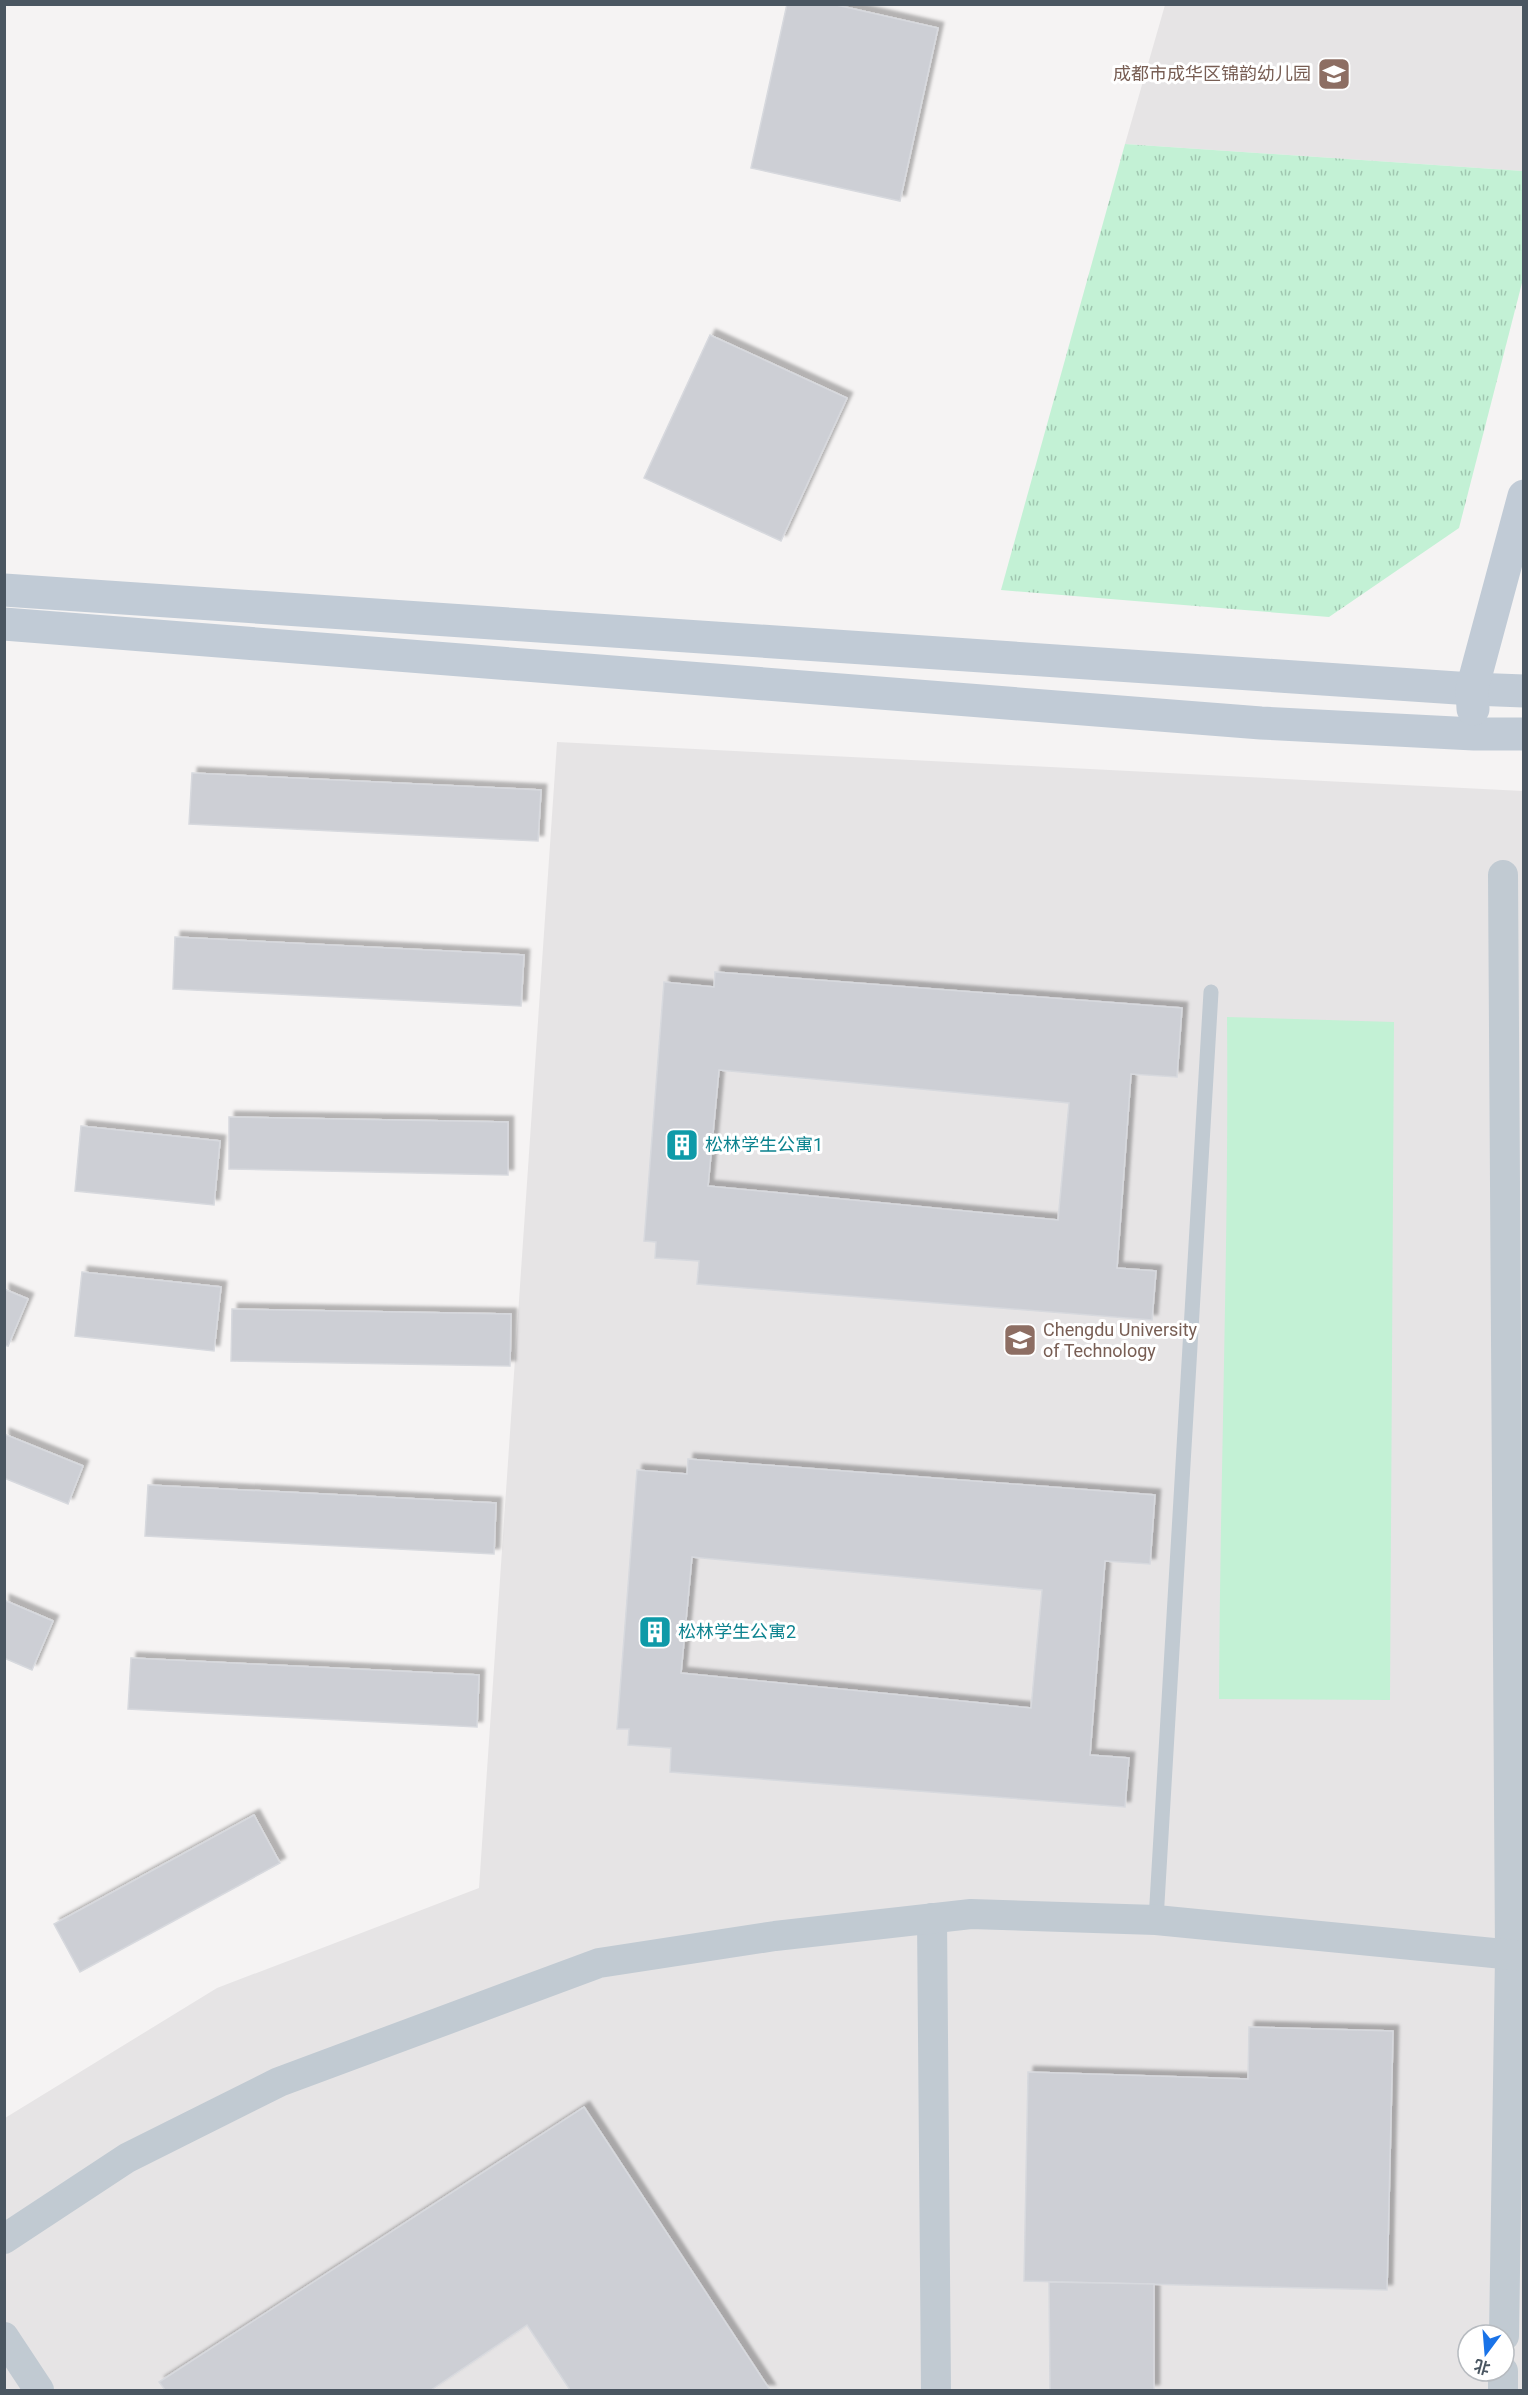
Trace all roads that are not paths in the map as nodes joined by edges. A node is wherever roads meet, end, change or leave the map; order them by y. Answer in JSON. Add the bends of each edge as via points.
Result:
{"nodes":[{"id":1,"x":1524,"y":496,"type":"edge"},
{"id":2,"x":4,"y":590,"type":"edge"},
{"id":3,"x":4,"y":624,"type":"edge"},
{"id":4,"x":1522,"y":684,"type":"edge"},
{"id":5,"x":1472,"y":689,"type":"junction"},
{"id":6,"x":1474,"y":734,"type":"junction"},
{"id":7,"x":1523,"y":734,"type":"edge"},
{"id":8,"x":1503,"y":874,"type":"dead end"},
{"id":9,"x":1211,"y":992,"type":"dead end"},
{"id":10,"x":932,"y":1918,"type":"junction"},
{"id":11,"x":1156,"y":1920,"type":"junction"},
{"id":12,"x":1516,"y":1956,"type":"edge"},
{"id":13,"x":4,"y":2239,"type":"edge"},
{"id":14,"x":1504,"y":2323,"type":"edge"},
{"id":15,"x":4,"y":2337,"type":"edge"},
{"id":16,"x":39,"y":2391,"type":"edge"},
{"id":17,"x":936,"y":2391,"type":"edge"}],
"edges":[{"from":1,"to":5,"type":"street"},
{"from":2,"to":5,"type":"street"},
{"from":3,"to":6,"type":"street","via":[[1261,723]]},
{"from":4,"to":5,"type":"street"},
{"from":4,"to":7,"type":"street"},
{"from":5,"to":6,"type":"street"},
{"from":6,"to":7,"type":"street"},
{"from":8,"to":12,"type":"street"},
{"from":9,"to":11,"type":"lane"},
{"from":10,"to":11,"type":"street","via":[[971,1914]]},
{"from":10,"to":13,"type":"street","via":[[775,1936],[598,1963],[279,2082],[127,2158]]},
{"from":10,"to":17,"type":"street"},
{"from":11,"to":12,"type":"street"},
{"from":12,"to":14,"type":"street"},
{"from":15,"to":16,"type":"street"}]}
